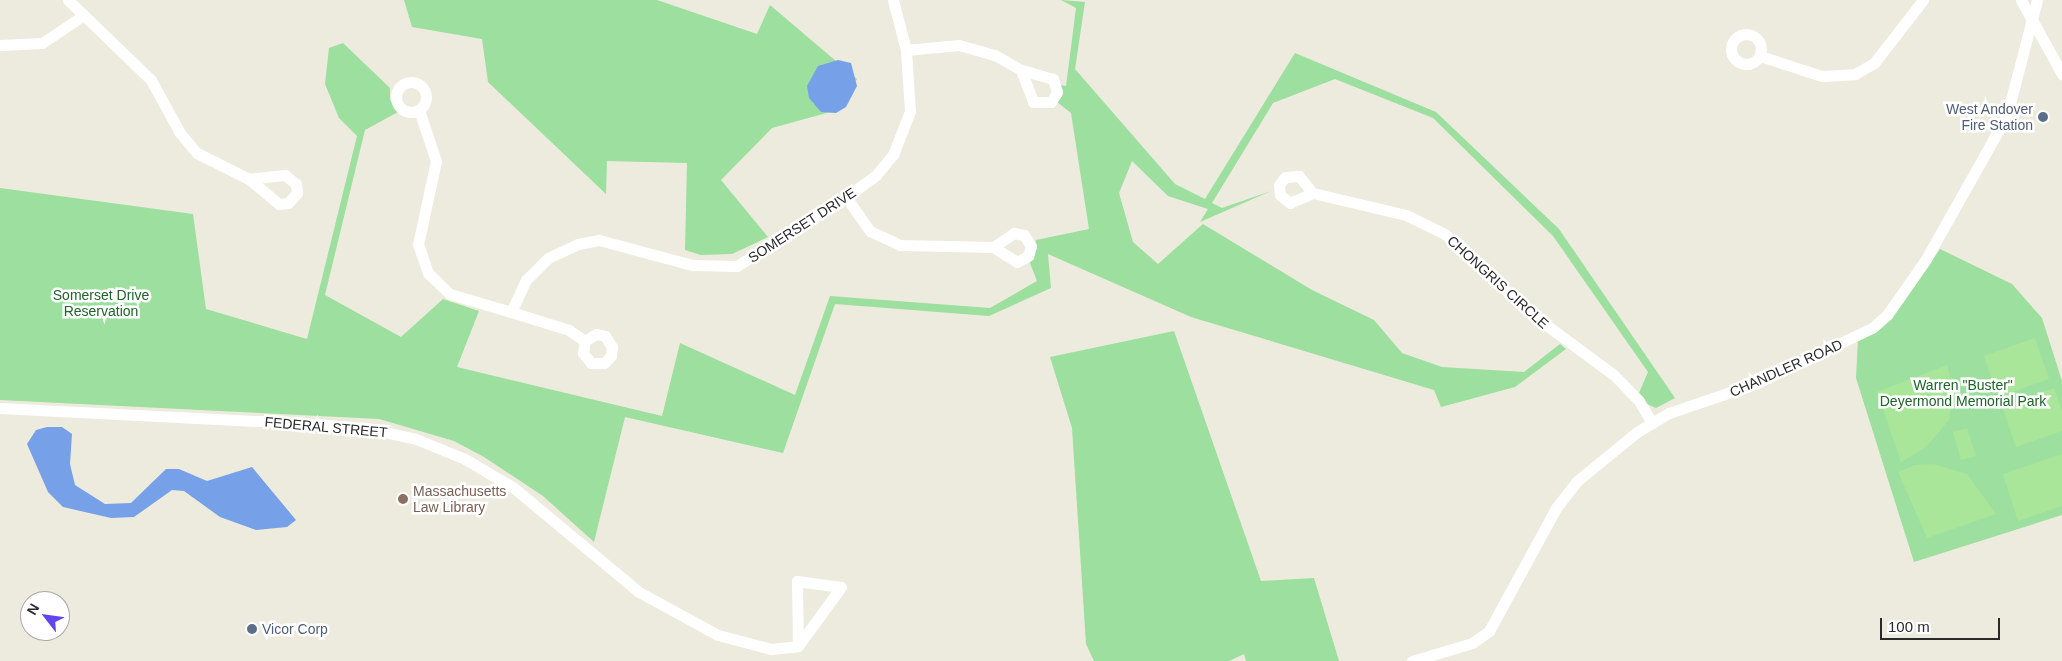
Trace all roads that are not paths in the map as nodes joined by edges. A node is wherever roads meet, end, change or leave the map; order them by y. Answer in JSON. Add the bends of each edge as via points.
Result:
{"nodes":[{"id":1,"x":68,"y":0,"type":"edge"},
{"id":2,"x":893,"y":0,"type":"edge"},
{"id":3,"x":1923,"y":0,"type":"edge"},
{"id":4,"x":2021,"y":0,"type":"edge"},
{"id":5,"x":2037,"y":0,"type":"edge"},
{"id":6,"x":84,"y":15,"type":"junction"},
{"id":7,"x":2033,"y":18,"type":"junction"},
{"id":8,"x":0,"y":45,"type":"edge"},
{"id":9,"x":906,"y":50,"type":"junction"},
{"id":10,"x":1763,"y":56,"type":"dead end"},
{"id":11,"x":1021,"y":70,"type":"dead end"},
{"id":12,"x":2062,"y":74,"type":"edge"},
{"id":13,"x":418,"y":110,"type":"dead end"},
{"id":14,"x":249,"y":179,"type":"dead end"},
{"id":15,"x":1313,"y":193,"type":"dead end"},
{"id":16,"x":846,"y":197,"type":"junction"},
{"id":17,"x":993,"y":247,"type":"dead end"},
{"id":18,"x":511,"y":312,"type":"junction"},
{"id":19,"x":585,"y":341,"type":"dead end"},
{"id":20,"x":0,"y":408,"type":"edge"},
{"id":21,"x":1652,"y":423,"type":"junction"},
{"id":22,"x":798,"y":646,"type":"junction"},
{"id":23,"x":1412,"y":661,"type":"edge"}],
"edges":[{"from":1,"to":6,"type":"street"},
{"from":2,"to":9,"type":"street","name":"SOMERSET DRIVE"},
{"from":3,"to":10,"type":"street","via":[[1874,63],[1855,74],[1822,76]]},
{"from":4,"to":7,"type":"street"},
{"from":5,"to":7,"type":"street","name":"CHANDLER ROAD"},
{"from":6,"to":8,"type":"street","via":[[42,43]]},
{"from":6,"to":14,"type":"street","via":[[151,80],[192,148],[214,164]]},
{"from":7,"to":12,"type":"street"},
{"from":7,"to":21,"type":"street","name":"CHANDLER ROAD","via":[[2007,115],[1917,273],[1887,315],[1872,328],[1756,383]]},
{"from":9,"to":11,"type":"street","via":[[959,45],[996,55]]},
{"from":9,"to":16,"type":"street","name":"SOMERSET DRIVE","via":[[910,112],[903,137],[876,175]]},
{"from":13,"to":18,"type":"street","via":[[432,138],[436,161],[418,233],[423,263],[450,294]]},
{"from":15,"to":21,"type":"street","name":"CHONGRIS CIRCLE","via":[[1406,214],[1445,234],[1534,316],[1614,375],[1639,401]]},
{"from":16,"to":17,"type":"street","via":[[870,231],[888,242]]},
{"from":16,"to":18,"type":"street","name":"SOMERSET DRIVE","via":[[737,266],[692,265],[610,240],[578,244],[536,268]]},
{"from":18,"to":19,"type":"street","via":[[552,322]]},
{"from":20,"to":22,"type":"street","name":"FEDERAL STREET","via":[[307,423],[366,428],[416,439],[465,459],[514,488],[639,592],[680,617],[743,643],[771,649]]},
{"from":21,"to":23,"type":"street","name":"CHANDLER ROAD","via":[[1566,494],[1489,631],[1472,643]]},
{"from":22,"to":22,"type":"street","via":[[797,582],[841,587],[803,638]]}]}
